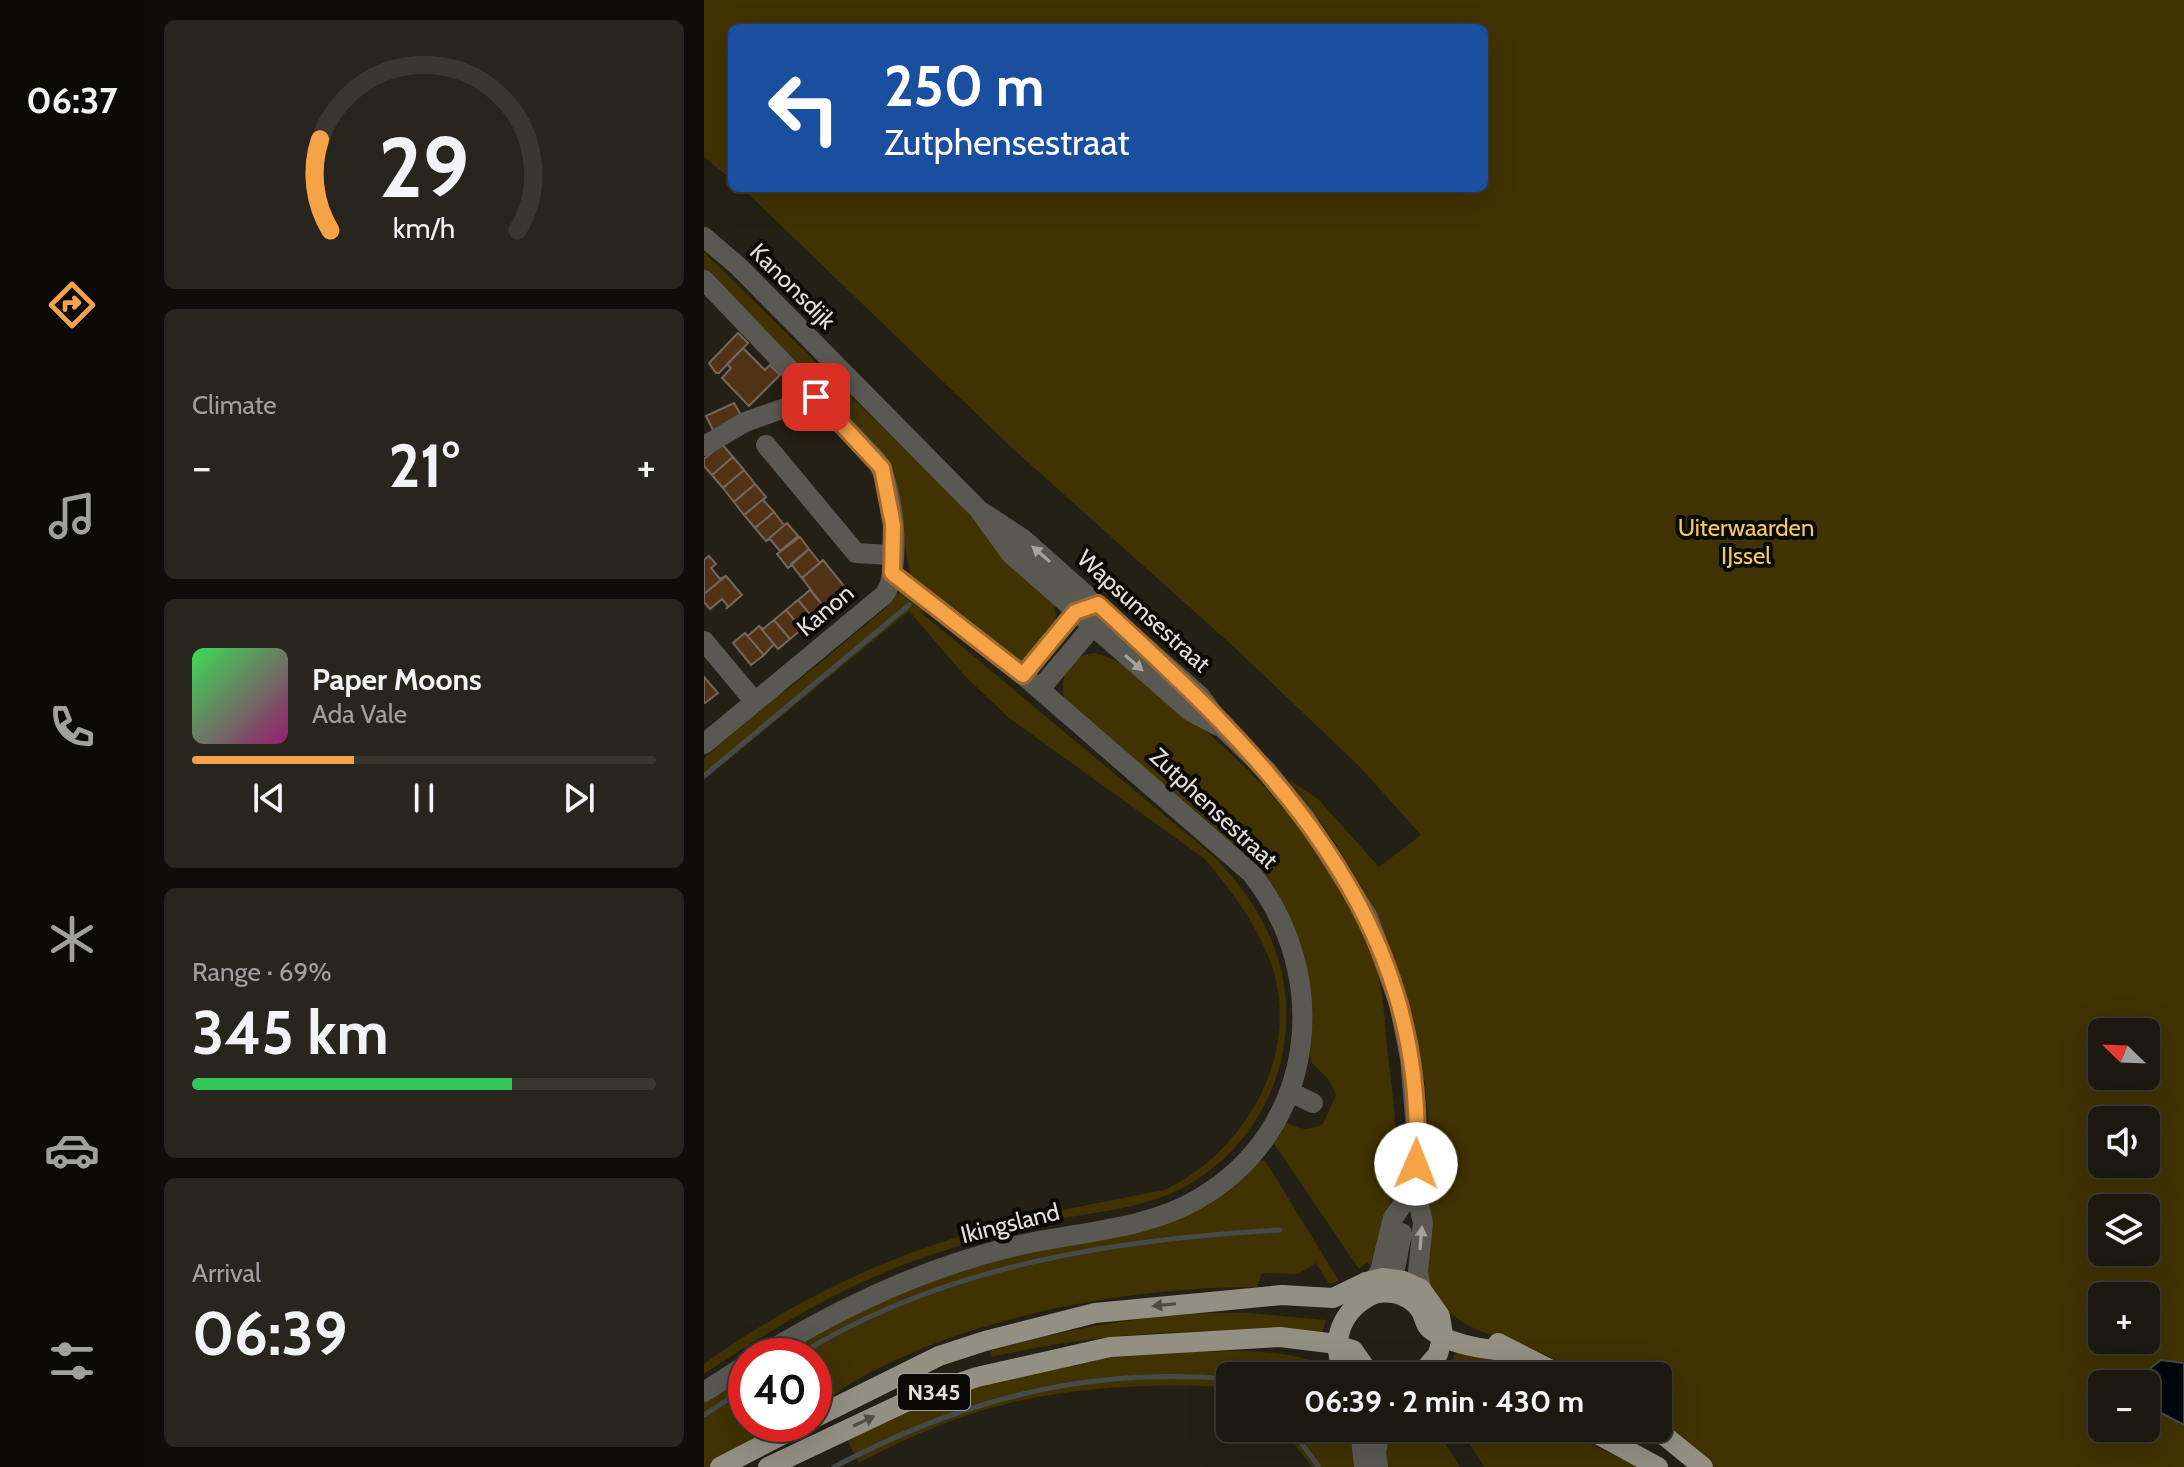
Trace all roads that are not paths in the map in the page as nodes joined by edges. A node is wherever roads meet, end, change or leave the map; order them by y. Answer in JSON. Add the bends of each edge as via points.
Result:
{"nodes":[{"id":1,"x":704,"y":237,"type":"edge"},
{"id":2,"x":704,"y":280,"type":"edge"},
{"id":3,"x":816,"y":397,"type":"junction"},
{"id":4,"x":766,"y":445,"type":"dead end"},
{"id":5,"x":704,"y":446,"type":"edge"},
{"id":6,"x":979,"y":510,"type":"junction"},
{"id":7,"x":892,"y":564,"type":"junction"},
{"id":8,"x":1098,"y":604,"type":"junction"},
{"id":9,"x":1075,"y":612,"type":"junction"},
{"id":10,"x":1092,"y":627,"type":"junction"},
{"id":11,"x":704,"y":641,"type":"edge"},
{"id":12,"x":1023,"y":675,"type":"junction"},
{"id":13,"x":1040,"y":689,"type":"junction"},
{"id":14,"x":755,"y":702,"type":"junction"},
{"id":15,"x":1225,"y":730,"type":"junction"},
{"id":16,"x":704,"y":744,"type":"edge"},
{"id":17,"x":1290,"y":1092,"type":"junction"},
{"id":18,"x":1313,"y":1103,"type":"dead end"},
{"id":19,"x":1263,"y":1139,"type":"joint"},
{"id":20,"x":1415,"y":1187,"type":"junction"},
{"id":21,"x":1385,"y":1283,"type":"junction"},
{"id":22,"x":1421,"y":1289,"type":"junction"},
{"id":23,"x":1349,"y":1301,"type":"junction"},
{"id":24,"x":1442,"y":1326,"type":"junction"},
{"id":25,"x":792,"y":1338,"type":"edge"},
{"id":26,"x":1341,"y":1360,"type":"edge"},
{"id":27,"x":1361,"y":1362,"type":"edge"},
{"id":28,"x":1432,"y":1362,"type":"edge"},
{"id":29,"x":1532,"y":1362,"type":"edge"},
{"id":30,"x":728,"y":1377,"type":"edge"},
{"id":31,"x":704,"y":1392,"type":"edge"},
{"id":32,"x":832,"y":1409,"type":"edge"},
{"id":33,"x":768,"y":1442,"type":"edge"},
{"id":34,"x":1361,"y":1442,"type":"edge"},
{"id":35,"x":1378,"y":1442,"type":"edge"},
{"id":36,"x":1612,"y":1442,"type":"edge"},
{"id":37,"x":1672,"y":1442,"type":"edge"},
{"id":38,"x":720,"y":1467,"type":"edge"},
{"id":39,"x":768,"y":1467,"type":"edge"},
{"id":40,"x":1364,"y":1467,"type":"edge"},
{"id":41,"x":1378,"y":1467,"type":"edge"},
{"id":42,"x":1658,"y":1467,"type":"edge"},
{"id":43,"x":1703,"y":1467,"type":"edge"}],
"edges":[{"from":1,"to":6,"type":"street","name":"Kanonsdijk"},
{"from":2,"to":3,"type":"street"},
{"from":3,"to":5,"type":"street","via":[[745,422]]},
{"from":3,"to":7,"type":"street","via":[[882,468],[893,525]]},
{"from":4,"to":7,"type":"street","name":"Kanon","via":[[856,553]]},
{"from":8,"to":6,"type":"street","name":"Wapsumsestraat","one_way":true,"via":[[1023,539]]},
{"from":6,"to":9,"type":"street","name":"Wapsumsestraat","via":[[1011,554]]},
{"from":7,"to":12,"type":"street","name":"Zutphensestraat"},
{"from":7,"to":14,"type":"street","name":"Kanon","via":[[884,595]]},
{"from":8,"to":9,"type":"street"},
{"from":8,"to":10,"type":"street"},
{"from":8,"to":15,"type":"street","name":"Wapsumsestraat","via":[[1200,696]]},
{"from":9,"to":10,"type":"street","name":"Wapsumsestraat"},
{"from":9,"to":12,"type":"street"},
{"from":10,"to":13,"type":"street"},
{"from":10,"to":15,"type":"street","name":"Wapsumsestraat","one_way":true,"via":[[1190,711]]},
{"from":11,"to":14,"type":"street"},
{"from":12,"to":13,"type":"street","name":"Zutphensestraat"},
{"from":13,"to":17,"type":"street","name":"Zutphensestraat","via":[[1235,857],[1279,910],[1299,970],[1303,1003],[1302,1041]]},
{"from":14,"to":16,"type":"street","name":"Kanon"},
{"from":15,"to":20,"type":"street","name":"Wapsumsestraat","via":[[1306,819],[1368,917],[1399,1003],[1410,1058]]},
{"from":17,"to":18,"type":"street"},
{"from":17,"to":19,"type":"street","name":"Zutphensestraat"},
{"from":19,"to":25,"type":"street","name":"Ikingsland","via":[[1228,1177],[1196,1201],[1150,1218],[938,1269],[853,1302]]},
{"from":20,"to":21,"type":"street","via":[[1393,1218],[1380,1271]]},
{"from":22,"to":20,"type":"street","name":"Wapsumsestraat","one_way":true,"via":[[1423,1223]]},
{"from":21,"to":22,"type":"main road"},
{"from":21,"to":23,"type":"main road","number":"N345"},
{"from":21,"to":24,"type":"main road","via":[[1414,1303],[1428,1327]]},
{"from":22,"to":24,"type":"main road"},
{"from":23,"to":26,"type":"main road"},
{"from":23,"to":32,"type":"main road","number":"N345","one_way":true,"via":[[1282,1295],[1095,1313],[939,1356]]},
{"from":24,"to":28,"type":"main road"},
{"from":24,"to":29,"type":"main road","via":[[1494,1340]]},
{"from":26,"to":27,"type":"main road","number":"N345","via":[[1353,1350]]},
{"from":39,"to":26,"type":"main road","number":"N345","one_way":true,"via":[[910,1400],[977,1377],[1110,1347],[1247,1341]]},
{"from":30,"to":31,"type":"street"},
{"from":33,"to":38,"type":"main road"},
{"from":34,"to":40,"type":"street"},
{"from":35,"to":41,"type":"street"},
{"from":36,"to":42,"type":"main road"},
{"from":37,"to":43,"type":"main road"}]}
